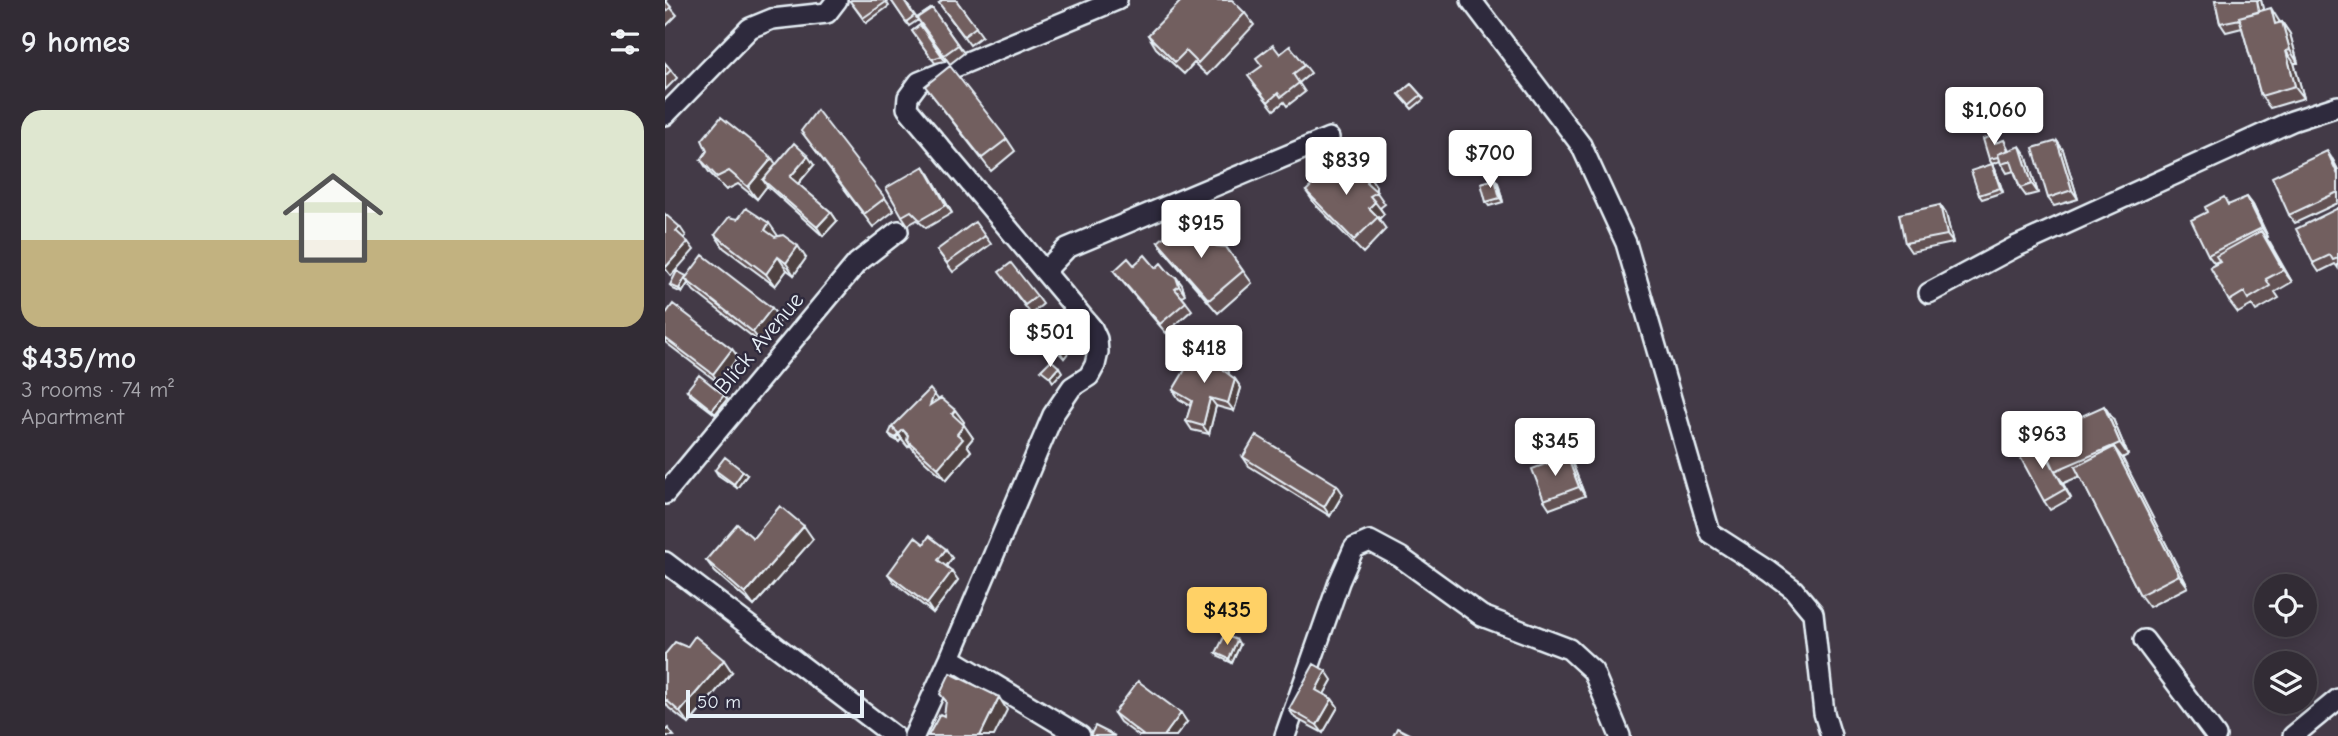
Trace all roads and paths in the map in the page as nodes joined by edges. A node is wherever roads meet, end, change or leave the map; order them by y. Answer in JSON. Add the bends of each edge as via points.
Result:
{"nodes":[{"id":1,"x":837,"y":0,"type":"edge"},
{"id":2,"x":1117,"y":0,"type":"edge"},
{"id":3,"x":1471,"y":0,"type":"edge"},
{"id":4,"x":2338,"y":106,"type":"edge"},
{"id":5,"x":665,"y":115,"type":"edge"},
{"id":6,"x":1329,"y":138,"type":"dead end"},
{"id":7,"x":898,"y":231,"type":"dead end"},
{"id":8,"x":1045,"y":271,"type":"junction"},
{"id":9,"x":1929,"y":293,"type":"dead end"},
{"id":10,"x":665,"y":494,"type":"edge"},
{"id":11,"x":665,"y":562,"type":"edge"},
{"id":12,"x":2144,"y":640,"type":"dead end"},
{"id":13,"x":950,"y":658,"type":"junction"},
{"id":14,"x":2338,"y":699,"type":"edge"},
{"id":15,"x":894,"y":736,"type":"edge"},
{"id":16,"x":914,"y":736,"type":"edge"},
{"id":17,"x":1080,"y":736,"type":"edge"},
{"id":18,"x":1285,"y":736,"type":"edge"},
{"id":19,"x":1620,"y":736,"type":"edge"},
{"id":20,"x":1831,"y":736,"type":"edge"},
{"id":21,"x":2217,"y":736,"type":"edge"},
{"id":22,"x":2293,"y":736,"type":"edge"}],
"edges":[{"from":1,"to":5,"type":"street","via":[[827,13],[772,19],[750,28]]},
{"from":2,"to":8,"type":"street","via":[[919,82],[908,97],[907,108]]},
{"from":3,"to":20,"type":"street","via":[[1581,145],[1626,243],[1710,533],[1793,589],[1813,613]]},
{"from":4,"to":9,"type":"street","via":[[2292,121],[2015,247]]},
{"from":6,"to":8,"type":"street","via":[[1067,248]]},
{"from":7,"to":10,"type":"street","name":"Blick Avenue","via":[[857,263]]},
{"from":8,"to":13,"type":"street","via":[[1092,328],[1098,352],[1090,376],[1072,387],[1053,415]]},
{"from":11,"to":15,"type":"street"},
{"from":12,"to":21,"type":"street"},
{"from":13,"to":16,"type":"street"},
{"from":13,"to":17,"type":"street"},
{"from":14,"to":22,"type":"street"},
{"from":18,"to":19,"type":"street","via":[[1339,582],[1354,548],[1370,541],[1482,616],[1569,649],[1593,671]]}]}
